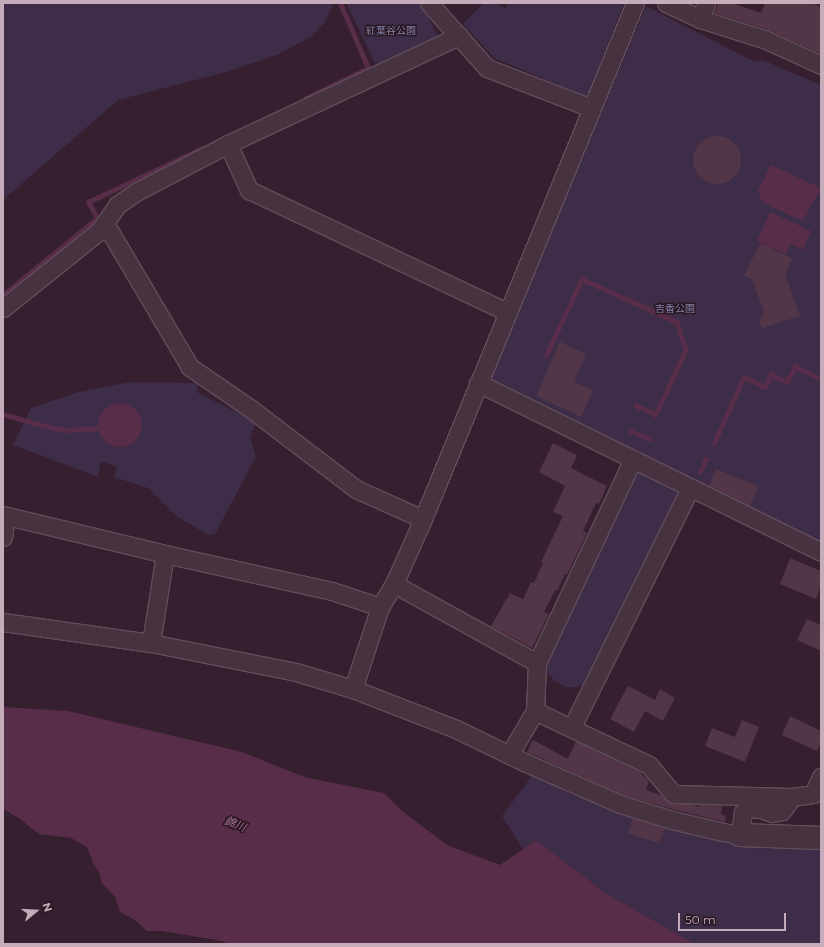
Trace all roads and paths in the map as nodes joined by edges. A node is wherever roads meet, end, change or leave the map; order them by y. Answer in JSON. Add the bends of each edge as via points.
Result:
{"nodes":[{"id":1,"x":429,"y":3,"type":"edge"},
{"id":2,"x":635,"y":3,"type":"edge"},
{"id":3,"x":666,"y":3,"type":"edge"},
{"id":4,"x":703,"y":11,"type":"edge"},
{"id":5,"x":459,"y":36,"type":"junction"},
{"id":6,"x":821,"y":65,"type":"edge"},
{"id":7,"x":591,"y":108,"type":"junction"},
{"id":8,"x":228,"y":144,"type":"junction"},
{"id":9,"x":106,"y":222,"type":"junction"},
{"id":10,"x":3,"y":308,"type":"edge"},
{"id":11,"x":507,"y":312,"type":"junction"},
{"id":12,"x":478,"y":383,"type":"junction"},
{"id":13,"x":632,"y":459,"type":"junction"},
{"id":14,"x":690,"y":488,"type":"junction"},
{"id":15,"x":5,"y":516,"type":"edge"},
{"id":16,"x":423,"y":519,"type":"junction"},
{"id":17,"x":3,"y":537,"type":"edge"},
{"id":18,"x":821,"y":552,"type":"edge"},
{"id":19,"x":165,"y":554,"type":"junction"},
{"id":20,"x":394,"y":584,"type":"junction"},
{"id":21,"x":380,"y":607,"type":"junction"},
{"id":22,"x":3,"y":622,"type":"edge"},
{"id":23,"x":151,"y":643,"type":"junction"},
{"id":24,"x":537,"y":663,"type":"junction"},
{"id":25,"x":353,"y":689,"type":"junction"},
{"id":26,"x":535,"y":711,"type":"junction"},
{"id":27,"x":572,"y":727,"type":"junction"},
{"id":28,"x":509,"y":755,"type":"junction"},
{"id":29,"x":821,"y":777,"type":"edge"},
{"id":30,"x":792,"y":797,"type":"junction"},
{"id":31,"x":740,"y":835,"type":"junction"},
{"id":32,"x":821,"y":838,"type":"edge"}],
"edges":[{"from":1,"to":5,"type":"street"},
{"from":2,"to":7,"type":"street"},
{"from":3,"to":4,"type":"street"},
{"from":4,"to":6,"type":"street"},
{"from":5,"to":7,"type":"street","via":[[487,68]]},
{"from":5,"to":8,"type":"street"},
{"from":7,"to":11,"type":"street"},
{"from":8,"to":9,"type":"street","via":[[116,205]]},
{"from":8,"to":11,"type":"street","via":[[249,190]]},
{"from":9,"to":10,"type":"street","via":[[99,231]]},
{"from":9,"to":16,"type":"street","via":[[190,367],[251,408],[356,489]]},
{"from":11,"to":12,"type":"street"},
{"from":12,"to":13,"type":"street"},
{"from":12,"to":16,"type":"street"},
{"from":13,"to":14,"type":"street"},
{"from":13,"to":24,"type":"street"},
{"from":14,"to":18,"type":"street"},
{"from":14,"to":27,"type":"street"},
{"from":15,"to":17,"type":"street"},
{"from":15,"to":19,"type":"street"},
{"from":16,"to":20,"type":"street"},
{"from":19,"to":21,"type":"street","via":[[332,591]]},
{"from":19,"to":23,"type":"street"},
{"from":20,"to":21,"type":"street"},
{"from":20,"to":24,"type":"street"},
{"from":21,"to":25,"type":"street"},
{"from":22,"to":23,"type":"street"},
{"from":23,"to":25,"type":"street","via":[[296,672]]},
{"from":24,"to":26,"type":"street"},
{"from":25,"to":28,"type":"street","via":[[456,729]]},
{"from":26,"to":27,"type":"street"},
{"from":26,"to":28,"type":"street"},
{"from":27,"to":30,"type":"street","via":[[649,765],[673,794]]},
{"from":28,"to":31,"type":"street","via":[[620,804],[672,820]]},
{"from":29,"to":30,"type":"street","via":[[813,794]]},
{"from":30,"to":31,"type":"street","via":[[782,811],[772,813],[751,808],[743,812]]},
{"from":31,"to":32,"type":"street"}]}
